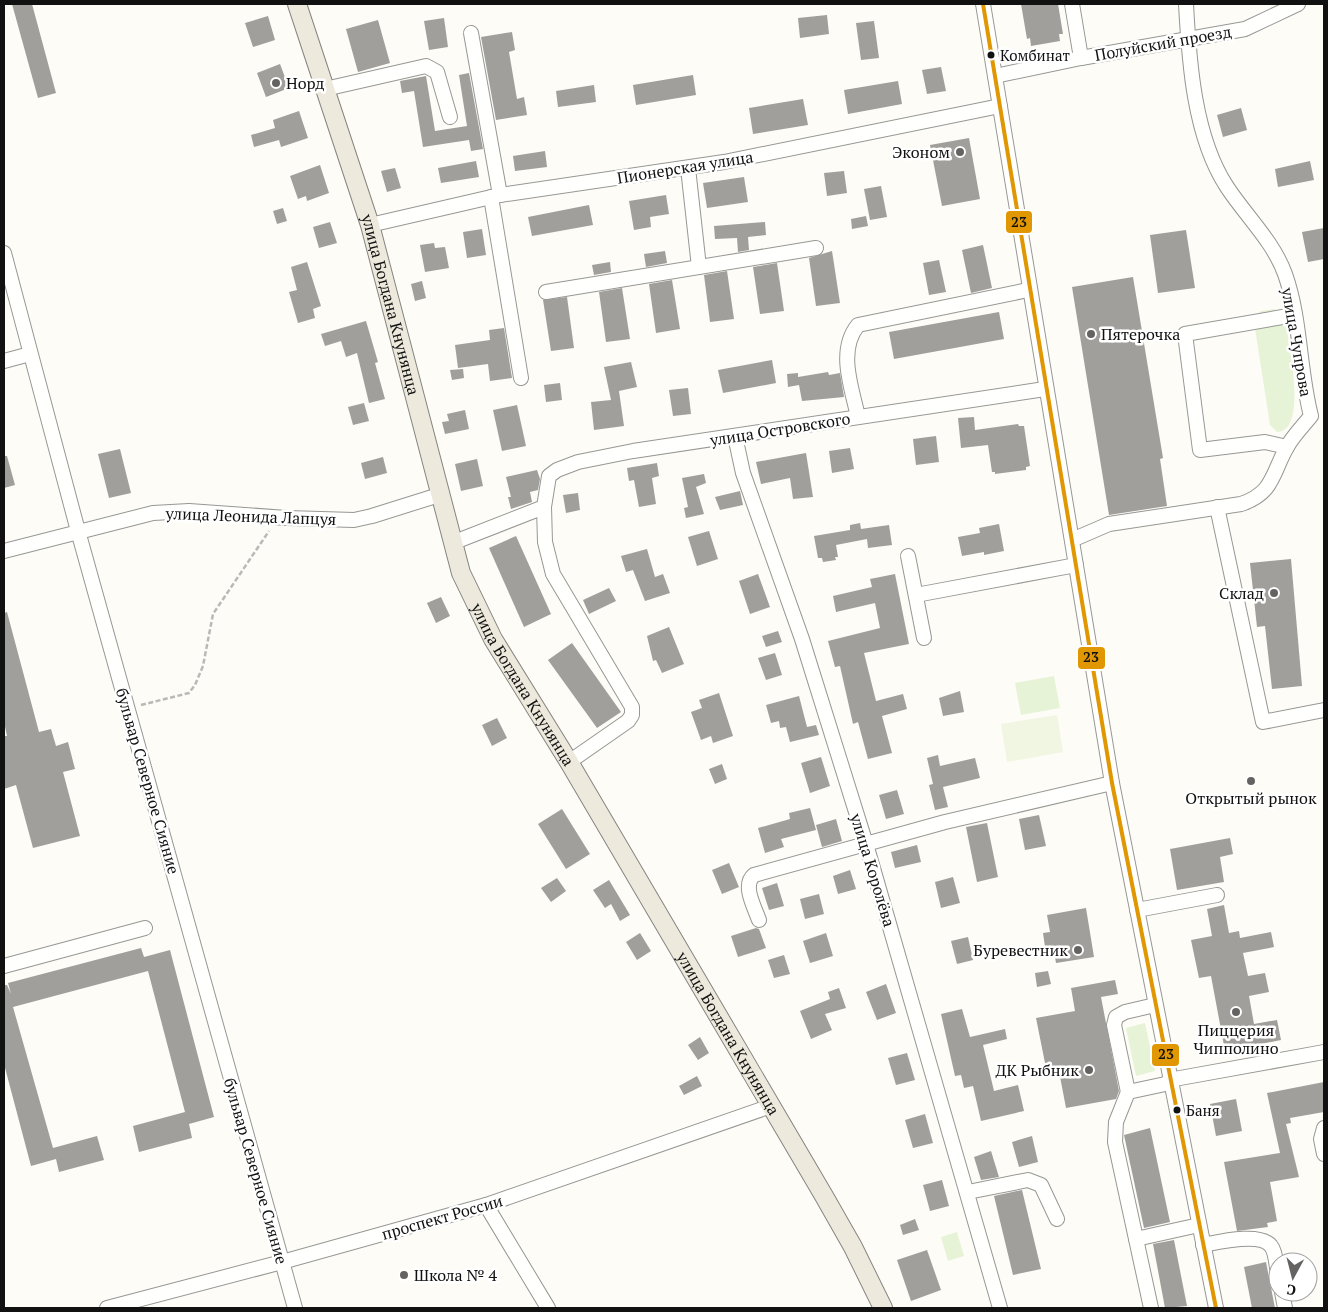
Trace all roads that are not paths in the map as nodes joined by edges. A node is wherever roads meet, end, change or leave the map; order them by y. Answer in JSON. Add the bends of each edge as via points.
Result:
{"nodes":[{"id":1,"x":297,"y":4,"type":"edge"},
{"id":2,"x":983,"y":4,"type":"edge"},
{"id":3,"x":1072,"y":4,"type":"edge"},
{"id":4,"x":1186,"y":4,"type":"edge"},
{"id":5,"x":1298,"y":4,"type":"edge"},
{"id":6,"x":471,"y":33,"type":"dead end"},
{"id":7,"x":1188,"y":39,"type":"junction"},
{"id":8,"x":1081,"y":58,"type":"junction"},
{"id":9,"x":995,"y":76,"type":"junction"},
{"id":10,"x":325,"y":89,"type":"junction"},
{"id":11,"x":1000,"y":106,"type":"junction"},
{"id":12,"x":450,"y":117,"type":"dead end"},
{"id":13,"x":688,"y":168,"type":"junction"},
{"id":14,"x":496,"y":196,"type":"junction"},
{"id":15,"x":370,"y":225,"type":"junction"},
{"id":16,"x":816,"y":248,"type":"dead end"},
{"id":17,"x":4,"y":253,"type":"edge"},
{"id":18,"x":699,"y":267,"type":"junction"},
{"id":19,"x":1028,"y":290,"type":"junction"},
{"id":20,"x":546,"y":292,"type":"dead end"},
{"id":21,"x":1294,"y":315,"type":"junction"},
{"id":22,"x":30,"y":354,"type":"junction"},
{"id":23,"x":4,"y":361,"type":"edge"},
{"id":24,"x":521,"y":378,"type":"dead end"},
{"id":25,"x":1045,"y":389,"type":"junction"},
{"id":26,"x":1324,"y":411,"type":"edge"},
{"id":27,"x":1311,"y":416,"type":"junction"},
{"id":28,"x":858,"y":417,"type":"junction"},
{"id":29,"x":735,"y":436,"type":"junction"},
{"id":30,"x":1287,"y":446,"type":"junction"},
{"id":31,"x":439,"y":495,"type":"junction"},
{"id":32,"x":544,"y":507,"type":"junction"},
{"id":33,"x":1218,"y":507,"type":"junction"},
{"id":34,"x":78,"y":531,"type":"junction"},
{"id":35,"x":1072,"y":540,"type":"junction"},
{"id":36,"x":452,"y":543,"type":"junction"},
{"id":37,"x":4,"y":551,"type":"edge"},
{"id":38,"x":908,"y":556,"type":"dead end"},
{"id":39,"x":1076,"y":565,"type":"junction"},
{"id":40,"x":916,"y":595,"type":"junction"},
{"id":41,"x":924,"y":638,"type":"dead end"},
{"id":42,"x":1324,"y":710,"type":"edge"},
{"id":43,"x":568,"y":762,"type":"junction"},
{"id":44,"x":1112,"y":783,"type":"junction"},
{"id":45,"x":866,"y":844,"type":"junction"},
{"id":46,"x":1217,"y":895,"type":"dead end"},
{"id":47,"x":1137,"y":910,"type":"junction"},
{"id":48,"x":759,"y":920,"type":"dead end"},
{"id":49,"x":145,"y":928,"type":"dead end"},
{"id":50,"x":4,"y":966,"type":"edge"},
{"id":51,"x":1155,"y":1005,"type":"junction"},
{"id":52,"x":1324,"y":1052,"type":"edge"},
{"id":53,"x":1170,"y":1081,"type":"junction"},
{"id":54,"x":1128,"y":1092,"type":"junction"},
{"id":55,"x":771,"y":1106,"type":"junction"},
{"id":56,"x":1324,"y":1128,"type":"edge"},
{"id":57,"x":1324,"y":1154,"type":"edge"},
{"id":58,"x":968,"y":1192,"type":"junction"},
{"id":59,"x":486,"y":1205,"type":"junction"},
{"id":60,"x":1057,"y":1219,"type":"dead end"},
{"id":61,"x":1199,"y":1225,"type":"junction"},
{"id":62,"x":1136,"y":1239,"type":"junction"},
{"id":63,"x":1203,"y":1245,"type":"junction"},
{"id":64,"x":1274,"y":1252,"type":"edge"},
{"id":65,"x":282,"y":1262,"type":"junction"},
{"id":66,"x":107,"y":1308,"type":"edge"},
{"id":67,"x":295,"y":1308,"type":"edge"},
{"id":68,"x":548,"y":1308,"type":"edge"},
{"id":69,"x":883,"y":1308,"type":"edge"},
{"id":70,"x":1000,"y":1308,"type":"edge"},
{"id":71,"x":1151,"y":1308,"type":"edge"},
{"id":72,"x":1216,"y":1308,"type":"edge"}],
"edges":[{"from":1,"to":10,"type":"main road","name":"улица Богдана Кнунянца"},
{"from":2,"to":9,"type":"street"},
{"from":3,"to":8,"type":"street"},
{"from":4,"to":7,"type":"street","name":"улица Чупрова"},
{"from":5,"to":7,"type":"street","name":"Полуйский проезд","via":[[1245,28]]},
{"from":6,"to":14,"type":"street"},
{"from":7,"to":8,"type":"street","name":"Полуйский проезд"},
{"from":7,"to":21,"type":"street","name":"улица Чупрова","via":[[1188,54],[1210,151],[1226,185],[1279,259],[1291,294]]},
{"from":8,"to":9,"type":"street","name":"Полуйский проезд"},
{"from":9,"to":11,"type":"street"},
{"from":10,"to":12,"type":"street","via":[[426,66],[437,72]]},
{"from":10,"to":15,"type":"main road","name":"улица Богдана Кнунянца"},
{"from":11,"to":13,"type":"street","name":"Пионерская улица"},
{"from":11,"to":19,"type":"street"},
{"from":13,"to":14,"type":"street","name":"Пионерская улица"},
{"from":13,"to":18,"type":"street"},
{"from":14,"to":15,"type":"street","name":"Пионерская улица"},
{"from":14,"to":24,"type":"street"},
{"from":15,"to":31,"type":"main road","name":"улица Богдана Кнунянца"},
{"from":16,"to":18,"type":"street"},
{"from":17,"to":22,"type":"street","name":"бульвар Северное Сияние"},
{"from":18,"to":20,"type":"street"},
{"from":19,"to":25,"type":"street"},
{"from":19,"to":28,"type":"street","via":[[858,325],[851,334],[846,356]]},
{"from":21,"to":27,"type":"street","name":"улица Чупрова"},
{"from":21,"to":30,"type":"street","via":[[1185,334],[1200,450],[1265,442]]},
{"from":22,"to":23,"type":"street"},
{"from":22,"to":34,"type":"street","name":"бульвар Северное Сияние"},
{"from":25,"to":28,"type":"street","name":"улица Островского"},
{"from":25,"to":35,"type":"street"},
{"from":26,"to":27,"type":"street"},
{"from":27,"to":30,"type":"street","name":"улица Чупрова"},
{"from":28,"to":29,"type":"street","name":"улица Островского"},
{"from":29,"to":32,"type":"street","name":"улица Островского","via":[[578,462],[550,476]]},
{"from":29,"to":45,"type":"street","name":"улица Королёва","via":[[743,474],[802,639]]},
{"from":30,"to":33,"type":"street","name":"улица Чупрова","via":[[1276,473],[1261,495],[1241,504]]},
{"from":31,"to":34,"type":"street","name":"улица Леонида Лапцуя","via":[[354,520],[180,511],[153,513]]},
{"from":31,"to":36,"type":"main road","name":"улица Богдана Кнунянца"},
{"from":32,"to":36,"type":"street"},
{"from":32,"to":43,"type":"street","via":[[545,542],[553,574],[632,707],[628,722]]},
{"from":33,"to":35,"type":"street","name":"улица Чупрова","via":[[1109,524]]},
{"from":33,"to":42,"type":"street","via":[[1264,726]]},
{"from":34,"to":37,"type":"street","name":"улица Леонида Лапцуя"},
{"from":34,"to":65,"type":"street","name":"бульвар Северное Сияние"},
{"from":35,"to":39,"type":"street"},
{"from":36,"to":43,"type":"main road","name":"улица Богдана Кнунянца","via":[[480,616]]},
{"from":38,"to":40,"type":"street"},
{"from":39,"to":40,"type":"street"},
{"from":39,"to":44,"type":"street"},
{"from":40,"to":41,"type":"street"},
{"from":43,"to":55,"type":"main road","name":"улица Богдана Кнунянца"},
{"from":44,"to":45,"type":"street"},
{"from":44,"to":47,"type":"street"},
{"from":45,"to":48,"type":"street","via":[[754,875],[748,885]]},
{"from":45,"to":58,"type":"street","name":"улица Королёва"},
{"from":46,"to":47,"type":"street"},
{"from":47,"to":51,"type":"street"},
{"from":49,"to":50,"type":"street"},
{"from":51,"to":53,"type":"street"},
{"from":51,"to":54,"type":"street","via":[[1125,1012],[1116,1018],[1114,1025]]},
{"from":52,"to":53,"type":"street"},
{"from":53,"to":54,"type":"street"},
{"from":53,"to":61,"type":"street"},
{"from":54,"to":62,"type":"street","via":[[1116,1122],[1115,1142]]},
{"from":55,"to":59,"type":"street","name":"проспект России"},
{"from":55,"to":69,"type":"main road","name":"улица Богдана Кнунянца","via":[[853,1247]]},
{"from":56,"to":57,"type":"street","via":[[1321,1139]]},
{"from":58,"to":60,"type":"street","via":[[1028,1180],[1041,1185]]},
{"from":58,"to":70,"type":"street","name":"улица Королёва"},
{"from":59,"to":65,"type":"street","name":"проспект России"},
{"from":59,"to":68,"type":"street"},
{"from":61,"to":62,"type":"street"},
{"from":61,"to":63,"type":"street"},
{"from":62,"to":71,"type":"street"},
{"from":63,"to":64,"type":"street","via":[[1236,1240],[1266,1241]]},
{"from":63,"to":72,"type":"street"},
{"from":65,"to":66,"type":"street","name":"проспект России"},
{"from":65,"to":67,"type":"street","name":"бульвар Северное Сияние"}]}
